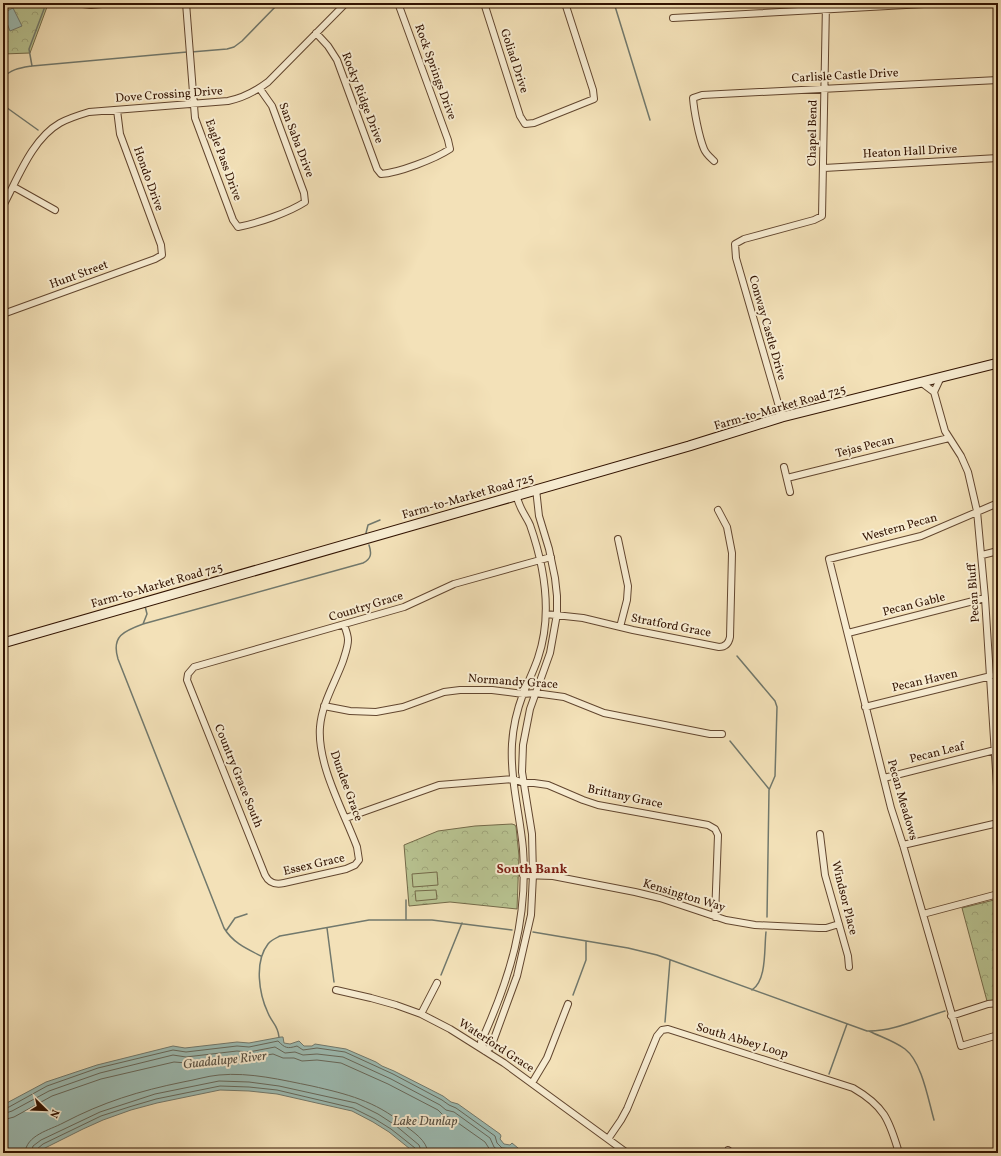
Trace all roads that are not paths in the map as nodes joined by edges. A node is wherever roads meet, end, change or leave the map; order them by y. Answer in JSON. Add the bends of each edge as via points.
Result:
{"nodes":[{"id":1,"x":74,"y":3,"type":"edge"},
{"id":2,"x":112,"y":3,"type":"edge"},
{"id":3,"x":186,"y":3,"type":"edge"},
{"id":4,"x":346,"y":3,"type":"edge"},
{"id":5,"x":398,"y":3,"type":"edge"},
{"id":6,"x":484,"y":3,"type":"edge"},
{"id":7,"x":565,"y":3,"type":"edge"},
{"id":8,"x":942,"y":3,"type":"edge"},
{"id":9,"x":826,"y":6,"type":"edge"},
{"id":10,"x":673,"y":18,"type":"dead end"},
{"id":11,"x":316,"y":34,"type":"junction"},
{"id":12,"x":998,"y":80,"type":"edge"},
{"id":13,"x":824,"y":88,"type":"junction"},
{"id":14,"x":260,"y":89,"type":"junction"},
{"id":15,"x":193,"y":104,"type":"junction"},
{"id":16,"x":117,"y":110,"type":"junction"},
{"id":17,"x":998,"y":158,"type":"edge"},
{"id":18,"x":714,"y":161,"type":"dead end"},
{"id":19,"x":824,"y":168,"type":"junction"},
{"id":20,"x":381,"y":174,"type":"joint"},
{"id":21,"x":14,"y":187,"type":"junction"},
{"id":22,"x":3,"y":206,"type":"edge"},
{"id":23,"x":55,"y":210,"type":"dead end"},
{"id":24,"x":238,"y":227,"type":"joint"},
{"id":25,"x":735,"y":244,"type":"joint"},
{"id":26,"x":162,"y":255,"type":"joint"},
{"id":27,"x":3,"y":314,"type":"edge"},
{"id":28,"x":998,"y":363,"type":"edge"},
{"id":29,"x":941,"y":377,"type":"junction"},
{"id":30,"x":922,"y":383,"type":"junction"},
{"id":31,"x":934,"y":392,"type":"junction"},
{"id":32,"x":782,"y":417,"type":"junction"},
{"id":33,"x":949,"y":438,"type":"junction"},
{"id":34,"x":784,"y":467,"type":"dead end"},
{"id":35,"x":787,"y":478,"type":"junction"},
{"id":36,"x":536,"y":489,"type":"junction"},
{"id":37,"x":790,"y":492,"type":"dead end"},
{"id":38,"x":516,"y":495,"type":"junction"},
{"id":39,"x":998,"y":503,"type":"edge"},
{"id":40,"x":718,"y":510,"type":"dead end"},
{"id":41,"x":977,"y":511,"type":"junction"},
{"id":42,"x":540,"y":516,"type":"junction"},
{"id":43,"x":527,"y":519,"type":"junction"},
{"id":44,"x":618,"y":538,"type":"dead end"},
{"id":45,"x":998,"y":551,"type":"edge"},
{"id":46,"x":982,"y":555,"type":"junction"},
{"id":47,"x":551,"y":557,"type":"junction"},
{"id":48,"x":829,"y":559,"type":"joint"},
{"id":49,"x":540,"y":560,"type":"junction"},
{"id":50,"x":986,"y":598,"type":"junction"},
{"id":51,"x":546,"y":614,"type":"junction"},
{"id":52,"x":557,"y":614,"type":"junction"},
{"id":53,"x":344,"y":625,"type":"junction"},
{"id":54,"x":620,"y":627,"type":"junction"},
{"id":55,"x":848,"y":633,"type":"junction"},
{"id":56,"x":3,"y":643,"type":"edge"},
{"id":57,"x":188,"y":674,"type":"joint"},
{"id":58,"x":991,"y":676,"type":"junction"},
{"id":59,"x":535,"y":692,"type":"junction"},
{"id":60,"x":523,"y":694,"type":"junction"},
{"id":61,"x":324,"y":706,"type":"junction"},
{"id":62,"x":865,"y":707,"type":"junction"},
{"id":63,"x":722,"y":734,"type":"dead end"},
{"id":64,"x":994,"y":750,"type":"junction"},
{"id":65,"x":884,"y":778,"type":"junction"},
{"id":66,"x":513,"y":779,"type":"junction"},
{"id":67,"x":524,"y":783,"type":"junction"},
{"id":68,"x":998,"y":802,"type":"edge"},
{"id":69,"x":346,"y":818,"type":"junction"},
{"id":70,"x":998,"y":823,"type":"edge"},
{"id":71,"x":820,"y":834,"type":"dead end"},
{"id":72,"x":904,"y":845,"type":"junction"},
{"id":73,"x":358,"y":863,"type":"joint"},
{"id":74,"x":524,"y":875,"type":"junction"},
{"id":75,"x":533,"y":875,"type":"junction"},
{"id":76,"x":273,"y":883,"type":"joint"},
{"id":77,"x":998,"y":894,"type":"edge"},
{"id":78,"x":923,"y":914,"type":"junction"},
{"id":79,"x":715,"y":917,"type":"junction"},
{"id":80,"x":839,"y":924,"type":"junction"},
{"id":81,"x":849,"y":967,"type":"dead end"},
{"id":82,"x":437,"y":983,"type":"dead end"},
{"id":83,"x":336,"y":990,"type":"dead end"},
{"id":84,"x":998,"y":1003,"type":"edge"},
{"id":85,"x":568,"y":1004,"type":"dead end"},
{"id":86,"x":422,"y":1014,"type":"junction"},
{"id":87,"x":951,"y":1016,"type":"junction"},
{"id":88,"x":998,"y":1035,"type":"edge"},
{"id":89,"x":485,"y":1051,"type":"junction"},
{"id":90,"x":532,"y":1083,"type":"junction"},
{"id":91,"x":608,"y":1139,"type":"junction"},
{"id":92,"x":627,"y":1153,"type":"edge"},
{"id":93,"x":899,"y":1153,"type":"edge"}],
"edges":[{"from":1,"to":2,"type":"street"},
{"from":3,"to":15,"type":"street","name":"Eagle Pass Drive"},
{"from":4,"to":11,"type":"street","name":"Dove Crossing Drive"},
{"from":5,"to":20,"type":"street","name":"Rock Springs Drive","via":[[450,149],[441,155],[390,174]]},
{"from":6,"to":7,"type":"street","name":"Goliad Drive","via":[[520,116],[525,124],[534,123],[594,99]]},
{"from":8,"to":9,"type":"street"},
{"from":9,"to":10,"type":"street"},
{"from":9,"to":13,"type":"street","name":"Chapel Bend"},
{"from":11,"to":14,"type":"street","name":"Dove Crossing Drive"},
{"from":11,"to":20,"type":"street","name":"Rocky Ridge Drive","via":[[337,60]]},
{"from":12,"to":13,"type":"street","name":"Carlisle Castle Drive"},
{"from":13,"to":18,"type":"street","name":"Carlisle Castle Drive","via":[[702,95],[693,98],[704,148]]},
{"from":13,"to":19,"type":"street","name":"Chapel Bend"},
{"from":14,"to":15,"type":"street","name":"Dove Crossing Drive","via":[[236,100]]},
{"from":14,"to":24,"type":"street","name":"San Saba Drive","via":[[272,106],[305,202],[296,208]]},
{"from":15,"to":16,"type":"street","name":"Dove Crossing Drive"},
{"from":15,"to":24,"type":"street","name":"Eagle Pass Drive","via":[[197,125],[233,220]]},
{"from":16,"to":21,"type":"street","name":"Dove Crossing Drive","via":[[89,112],[71,117],[51,129],[32,150]]},
{"from":16,"to":26,"type":"street","name":"Hondo Drive","via":[[120,134],[161,245]]},
{"from":17,"to":19,"type":"street","name":"Heaton Hall Drive"},
{"from":19,"to":25,"type":"street","name":"Chapel Bend","via":[[822,216],[744,239]]},
{"from":21,"to":22,"type":"street","name":"Dove Crossing Drive"},
{"from":21,"to":23,"type":"street"},
{"from":25,"to":32,"type":"street","name":"Conway Castle Drive","via":[[736,258]]},
{"from":26,"to":27,"type":"street","name":"Hunt Street"},
{"from":28,"to":29,"type":"street","name":"Farm-to-Market Road 725"},
{"from":29,"to":30,"type":"street","name":"Farm-to-Market Road 725"},
{"from":29,"to":31,"type":"street"},
{"from":30,"to":31,"type":"street"},
{"from":30,"to":32,"type":"street","name":"Farm-to-Market Road 725"},
{"from":31,"to":33,"type":"street","name":"Pecan Bluff"},
{"from":32,"to":36,"type":"street","name":"Farm-to-Market Road 725"},
{"from":33,"to":35,"type":"street","name":"Tejas Pecan"},
{"from":33,"to":41,"type":"street","name":"Pecan Bluff","via":[[968,472]]},
{"from":34,"to":35,"type":"street"},
{"from":35,"to":37,"type":"street"},
{"from":36,"to":38,"type":"street","name":"Farm-to-Market Road 725"},
{"from":36,"to":42,"type":"street"},
{"from":38,"to":43,"type":"street"},
{"from":38,"to":56,"type":"street","name":"Farm-to-Market Road 725"},
{"from":39,"to":41,"type":"street","name":"Western Pecan"},
{"from":40,"to":54,"type":"street","name":"Stratford Grace","via":[[727,527],[732,553],[730,637],[726,644],[719,647]]},
{"from":41,"to":46,"type":"street","name":"Pecan Bluff"},
{"from":41,"to":48,"type":"street","name":"Western Pecan","via":[[921,536]]},
{"from":42,"to":43,"type":"street"},
{"from":42,"to":47,"type":"street"},
{"from":43,"to":49,"type":"street"},
{"from":44,"to":54,"type":"street","via":[[628,586]]},
{"from":45,"to":46,"type":"street"},
{"from":46,"to":50,"type":"street","name":"Pecan Bluff"},
{"from":47,"to":49,"type":"street","name":"Country Grace"},
{"from":47,"to":52,"type":"street"},
{"from":48,"to":55,"type":"street","name":"Pecan Meadows"},
{"from":49,"to":51,"type":"street","via":[[546,589]]},
{"from":49,"to":53,"type":"street","name":"Country Grace","via":[[454,584],[411,605]]},
{"from":50,"to":55,"type":"street","name":"Pecan Gable"},
{"from":50,"to":58,"type":"street","name":"Pecan Bluff"},
{"from":51,"to":52,"type":"street","name":"Stratford Grace"},
{"from":51,"to":60,"type":"street","via":[[541,649]]},
{"from":52,"to":54,"type":"street","name":"Stratford Grace"},
{"from":52,"to":59,"type":"street","via":[[550,653]]},
{"from":53,"to":57,"type":"street","name":"Country Grace","via":[[194,667]]},
{"from":53,"to":61,"type":"street","name":"Dundee Grace","via":[[348,640],[346,650]]},
{"from":55,"to":62,"type":"street","name":"Pecan Meadows"},
{"from":57,"to":76,"type":"street","name":"Country Grace South","via":[[187,680],[265,875]]},
{"from":58,"to":62,"type":"street","name":"Pecan Haven"},
{"from":58,"to":64,"type":"street","name":"Pecan Bluff"},
{"from":59,"to":60,"type":"street","name":"Normandy Grace"},
{"from":59,"to":63,"type":"street","name":"Normandy Grace","via":[[564,697],[604,713],[710,734]]},
{"from":59,"to":67,"type":"street","via":[[523,741]]},
{"from":60,"to":61,"type":"street","name":"Normandy Grace","via":[[483,689],[456,690],[402,707],[376,712]]},
{"from":60,"to":66,"type":"street","via":[[513,732]]},
{"from":61,"to":69,"type":"street","name":"Dundee Grace","via":[[320,728],[322,754]]},
{"from":62,"to":65,"type":"street","name":"Pecan Meadows"},
{"from":64,"to":65,"type":"street","name":"Pecan Leaf"},
{"from":64,"to":68,"type":"street","name":"Pecan Bluff"},
{"from":65,"to":72,"type":"street","name":"Pecan Meadows"},
{"from":66,"to":67,"type":"street","name":"Brittany Grace"},
{"from":66,"to":69,"type":"street","name":"Brittany Grace","via":[[440,785]]},
{"from":66,"to":74,"type":"street"},
{"from":67,"to":75,"type":"street","via":[[532,834]]},
{"from":67,"to":79,"type":"street","name":"Brittany Grace","via":[[548,785],[590,802],[708,825],[715,829],[718,835]]},
{"from":69,"to":73,"type":"street","name":"Dundee Grace","via":[[358,849]]},
{"from":70,"to":72,"type":"street"},
{"from":71,"to":80,"type":"street","name":"Windsor Place","via":[[825,875]]},
{"from":72,"to":78,"type":"street","name":"Pecan Meadows"},
{"from":73,"to":76,"type":"street","name":"Essex Grace","via":[[346,869],[284,883]]},
{"from":74,"to":75,"type":"street","name":"Kensington Way"},
{"from":74,"to":89,"type":"street","via":[[516,945],[499,1001],[481,1042]]},
{"from":75,"to":79,"type":"street","name":"Kensington Way","via":[[552,876],[648,895]]},
{"from":75,"to":89,"type":"street","via":[[531,915],[522,960],[491,1047]]},
{"from":77,"to":78,"type":"street"},
{"from":78,"to":87,"type":"street","name":"Pecan Meadows"},
{"from":79,"to":80,"type":"street","name":"Kensington Way","via":[[755,924],[826,928]]},
{"from":80,"to":81,"type":"street","name":"Windsor Place"},
{"from":82,"to":86,"type":"street"},
{"from":83,"to":86,"type":"street","name":"Waterford Grace"},
{"from":84,"to":87,"type":"street"},
{"from":85,"to":90,"type":"street","via":[[547,1058]]},
{"from":86,"to":89,"type":"street","name":"Waterford Grace"},
{"from":87,"to":88,"type":"street","name":"Pecan Meadows","via":[[961,1046]]},
{"from":89,"to":90,"type":"street","name":"Waterford Grace"},
{"from":90,"to":91,"type":"street","name":"Waterford Grace"},
{"from":91,"to":92,"type":"street","name":"Waterford Grace"},
{"from":91,"to":93,"type":"street","name":"South Abbey Loop","via":[[621,1120],[657,1036],[662,1030],[668,1029],[853,1088],[872,1100],[888,1120]]}]}
